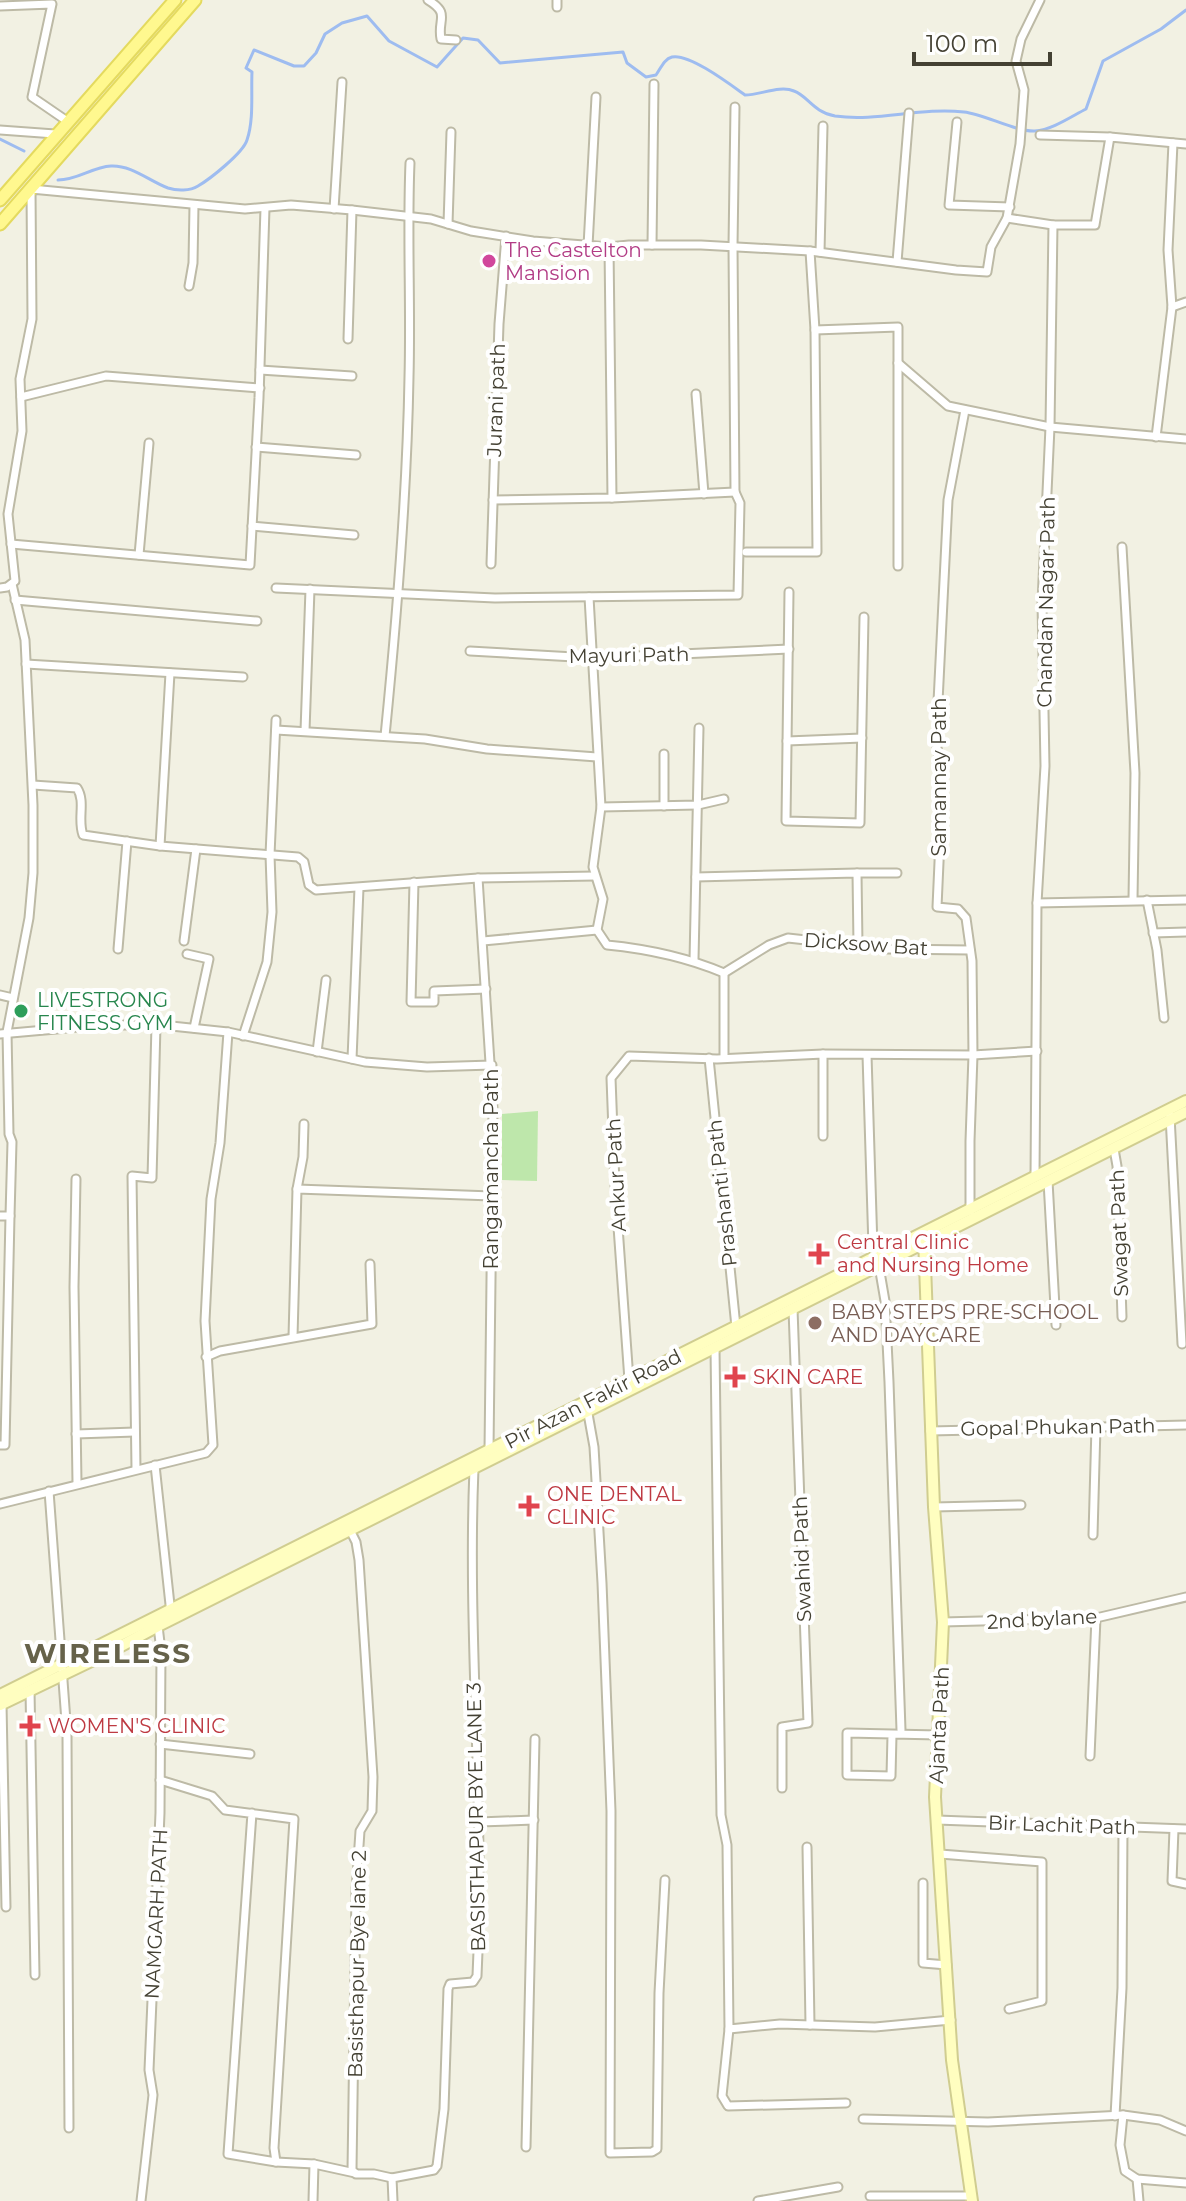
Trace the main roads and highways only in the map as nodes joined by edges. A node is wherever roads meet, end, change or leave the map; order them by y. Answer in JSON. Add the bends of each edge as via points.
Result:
{"nodes":[{"id":1,"x":173,"y":0,"type":"edge"},
{"id":2,"x":195,"y":0,"type":"edge"},
{"id":3,"x":0,"y":200,"type":"edge"},
{"id":4,"x":0,"y":224,"type":"edge"},
{"id":5,"x":1186,"y":1101,"type":"edge"},
{"id":6,"x":1186,"y":1112,"type":"edge"},
{"id":7,"x":1170,"y":1115,"type":"junction"},
{"id":8,"x":1035,"y":1183,"type":"junction"},
{"id":9,"x":924,"y":1241,"type":"junction"},
{"id":10,"x":586,"y":1407,"type":"junction"},
{"id":11,"x":489,"y":1456,"type":"junction"},
{"id":12,"x":171,"y":1614,"type":"junction"},
{"id":13,"x":63,"y":1663,"type":"junction"},
{"id":14,"x":1,"y":1701,"type":"edge"},
{"id":15,"x":972,"y":2198,"type":"edge"}],
"edges":[{"from":1,"to":3,"type":"main road"},
{"from":2,"to":4,"type":"main road"},
{"from":5,"to":7,"type":"main road","name":"Pir Azan Fakir Road"},
{"from":6,"to":7,"type":"main road","name":"Pir Azan Fakir Road"},
{"from":7,"to":8,"type":"main road","name":"Pir Azan Fakir Road"},
{"from":7,"to":8,"type":"main road","name":"Pir Azan Fakir Road","via":[[1114,1149]]},
{"from":8,"to":9,"type":"main road","name":"Pir Azan Fakir Road"},
{"from":9,"to":10,"type":"main road","name":"Pir Azan Fakir Road"},
{"from":9,"to":10,"type":"main road","name":"Pir Azan Fakir Road","via":[[736,1327]]},
{"from":9,"to":15,"type":"main road","name":"Ajanta Path","via":[[943,1622],[937,1820],[952,2060]]},
{"from":10,"to":11,"type":"main road","name":"Pir Azan Fakir Road"},
{"from":11,"to":12,"type":"main road","name":"Pir Azan Fakir Road"},
{"from":11,"to":12,"type":"main road","name":"Pir Azan Fakir Road","via":[[350,1530]]},
{"from":12,"to":13,"type":"main road","name":"Pir Azan Fakir Road"},
{"from":12,"to":13,"type":"main road","name":"Pir Azan Fakir Road","via":[[108,1653]]},
{"from":13,"to":14,"type":"main road","name":"Pir Azan Fakir Road"},
{"from":13,"to":14,"type":"main road","name":"Pir Azan Fakir Road","via":[[30,1690]]}]}
